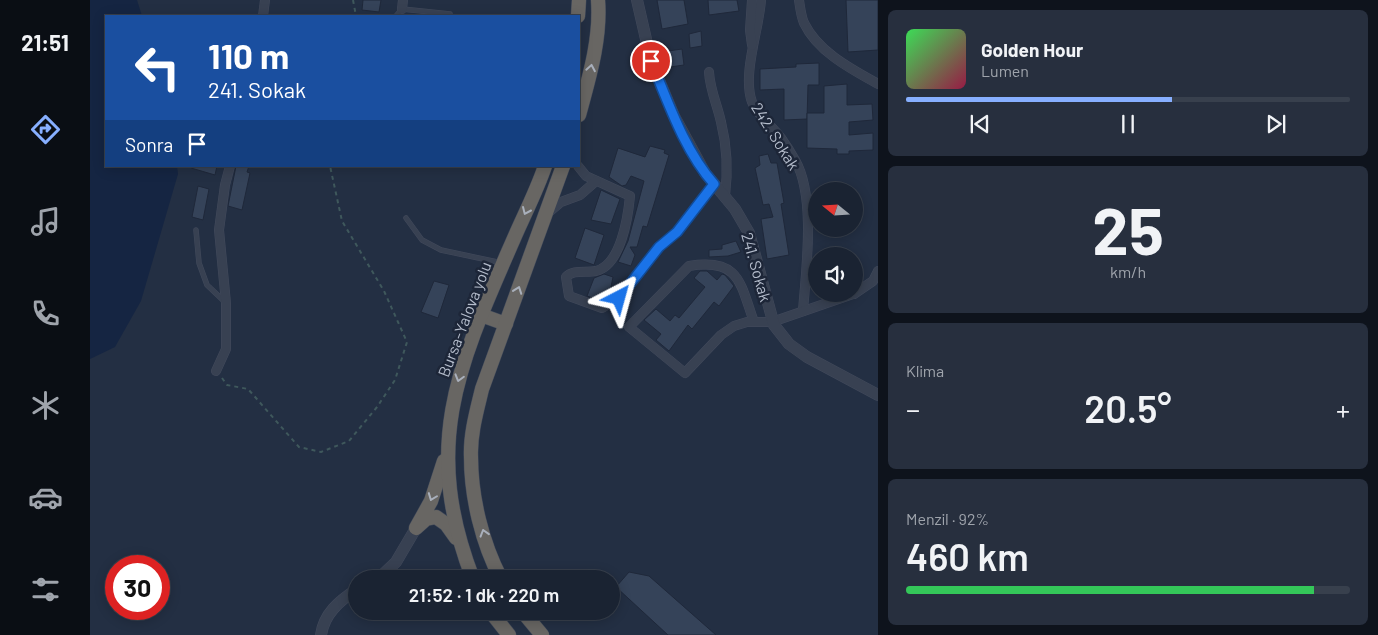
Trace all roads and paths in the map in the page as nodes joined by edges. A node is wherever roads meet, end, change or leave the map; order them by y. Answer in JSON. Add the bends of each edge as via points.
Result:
{"nodes":[{"id":1,"x":265,"y":0,"type":"edge"},
{"id":2,"x":353,"y":0,"type":"edge"},
{"id":3,"x":579,"y":0,"type":"edge"},
{"id":4,"x":598,"y":0,"type":"edge"},
{"id":5,"x":637,"y":0,"type":"edge"},
{"id":6,"x":752,"y":0,"type":"edge"},
{"id":7,"x":762,"y":0,"type":"edge"},
{"id":8,"x":799,"y":0,"type":"edge"},
{"id":9,"x":400,"y":8,"type":"edge"},
{"id":10,"x":450,"y":14,"type":"dead end"},
{"id":11,"x":263,"y":15,"type":"edge"},
{"id":12,"x":356,"y":15,"type":"edge"},
{"id":13,"x":578,"y":15,"type":"edge"},
{"id":14,"x":752,"y":50,"type":"junction"},
{"id":15,"x":709,"y":72,"type":"dead end"},
{"id":16,"x":878,"y":84,"type":"edge"},
{"id":17,"x":580,"y":112,"type":"edge"},
{"id":18,"x":230,"y":167,"type":"edge"},
{"id":19,"x":330,"y":167,"type":"edge"},
{"id":20,"x":545,"y":167,"type":"edge"},
{"id":21,"x":562,"y":167,"type":"edge"},
{"id":22,"x":579,"y":167,"type":"edge"},
{"id":23,"x":596,"y":181,"type":"junction"},
{"id":24,"x":714,"y":184,"type":"junction"},
{"id":25,"x":725,"y":196,"type":"junction"},
{"id":26,"x":544,"y":216,"type":"junction"},
{"id":27,"x":406,"y":218,"type":"dead end"},
{"id":28,"x":196,"y":230,"type":"dead end"},
{"id":29,"x":504,"y":263,"type":"junction"},
{"id":30,"x":878,"y":270,"type":"edge"},
{"id":31,"x":863,"y":288,"type":"edge"},
{"id":32,"x":830,"y":302,"type":"edge"},
{"id":33,"x":226,"y":303,"type":"junction"},
{"id":34,"x":803,"y":311,"type":"junction"},
{"id":35,"x":481,"y":315,"type":"junction"},
{"id":36,"x":754,"y":322,"type":"junction"},
{"id":37,"x":772,"y":322,"type":"junction"},
{"id":38,"x":506,"y":324,"type":"junction"},
{"id":39,"x":216,"y":371,"type":"joint"},
{"id":40,"x":878,"y":395,"type":"edge"},
{"id":41,"x":448,"y":450,"type":"junction"},
{"id":42,"x":416,"y":528,"type":"junction"},
{"id":43,"x":461,"y":544,"type":"junction"},
{"id":44,"x":388,"y":570,"type":"edge"},
{"id":45,"x":471,"y":570,"type":"edge"},
{"id":46,"x":497,"y":570,"type":"edge"},
{"id":47,"x":348,"y":597,"type":"edge"},
{"id":48,"x":497,"y":620,"type":"edge"},
{"id":49,"x":530,"y":620,"type":"edge"},
{"id":50,"x":321,"y":635,"type":"edge"},
{"id":51,"x":509,"y":635,"type":"edge"},
{"id":52,"x":542,"y":635,"type":"edge"}],
"edges":[{"from":1,"to":11,"type":"street"},
{"from":2,"to":12,"type":"path"},
{"from":3,"to":13,"type":"highway"},
{"from":17,"to":4,"type":"highway","one_way":true,"via":[[591,73]]},
{"from":5,"to":24,"type":"street","name":"241. Sokak","via":[[651,61],[674,116]]},
{"from":6,"to":14,"type":"street","name":"242. Sokak"},
{"from":7,"to":14,"type":"street","name":"242. Sokak"},
{"from":8,"to":16,"type":"street","via":[[803,22],[824,48],[837,60]]},
{"from":9,"to":10,"type":"lane"},
{"from":14,"to":34,"type":"street","name":"242. Sokak","via":[[749,72],[752,103],[797,163],[807,202]]},
{"from":15,"to":25,"type":"street","via":[[710,89],[725,143]]},
{"from":18,"to":33,"type":"street","via":[[219,230]]},
{"from":19,"to":39,"type":"path","via":[[342,221],[384,291],[407,342],[395,380],[349,441],[321,452],[300,447],[248,390],[227,384]]},
{"from":20,"to":29,"type":"highway","name":"Bursa-Yalova yolu","one_way":true},
{"from":21,"to":26,"type":"highway"},
{"from":22,"to":23,"type":"street"},
{"from":23,"to":24,"type":"street","via":[[630,196],[619,246],[613,258],[601,269],[571,272],[565,280],[569,296],[602,308],[619,298]]},
{"from":23,"to":26,"type":"street","via":[[580,196],[561,202]]},
{"from":24,"to":25,"type":"street","name":"241. Sokak"},
{"from":25,"to":37,"type":"street","name":"241. Sokak","via":[[749,233]]},
{"from":38,"to":26,"type":"highway","one_way":true},
{"from":27,"to":29,"type":"lane","via":[[422,240],[441,250]]},
{"from":28,"to":33,"type":"lane","via":[[199,263],[207,285]]},
{"from":29,"to":35,"type":"highway","name":"Bursa-Yalova yolu"},
{"from":30,"to":31,"type":"street","via":[[872,281]]},
{"from":32,"to":34,"type":"street"},
{"from":33,"to":39,"type":"street","via":[[226,349]]},
{"from":34,"to":37,"type":"street"},
{"from":35,"to":38,"type":"highway"},
{"from":35,"to":41,"type":"highway","name":"Bursa-Yalova yolu","one_way":true,"via":[[451,412]]},
{"from":36,"to":36,"type":"street","via":[[736,273],[718,266],[689,266],[629,327],[685,373],[727,330],[741,323]]},
{"from":36,"to":37,"type":"street"},
{"from":37,"to":40,"type":"street","via":[[789,344]]},
{"from":46,"to":38,"type":"highway","one_way":true,"via":[[480,521],[470,455],[482,389]]},
{"from":41,"to":42,"type":"highway","one_way":true,"via":[[431,500]]},
{"from":41,"to":43,"type":"highway","name":"Bursa-Yalova yolu","via":[[451,500]]},
{"from":42,"to":43,"type":"highway","via":[[426,519],[436,517],[446,524]]},
{"from":42,"to":44,"type":"street","via":[[396,562]]},
{"from":43,"to":45,"type":"highway","name":"Bursa-Yalova yolu"},
{"from":47,"to":50,"type":"street","via":[[330,612]]},
{"from":48,"to":51,"type":"highway"},
{"from":49,"to":52,"type":"highway"}]}
